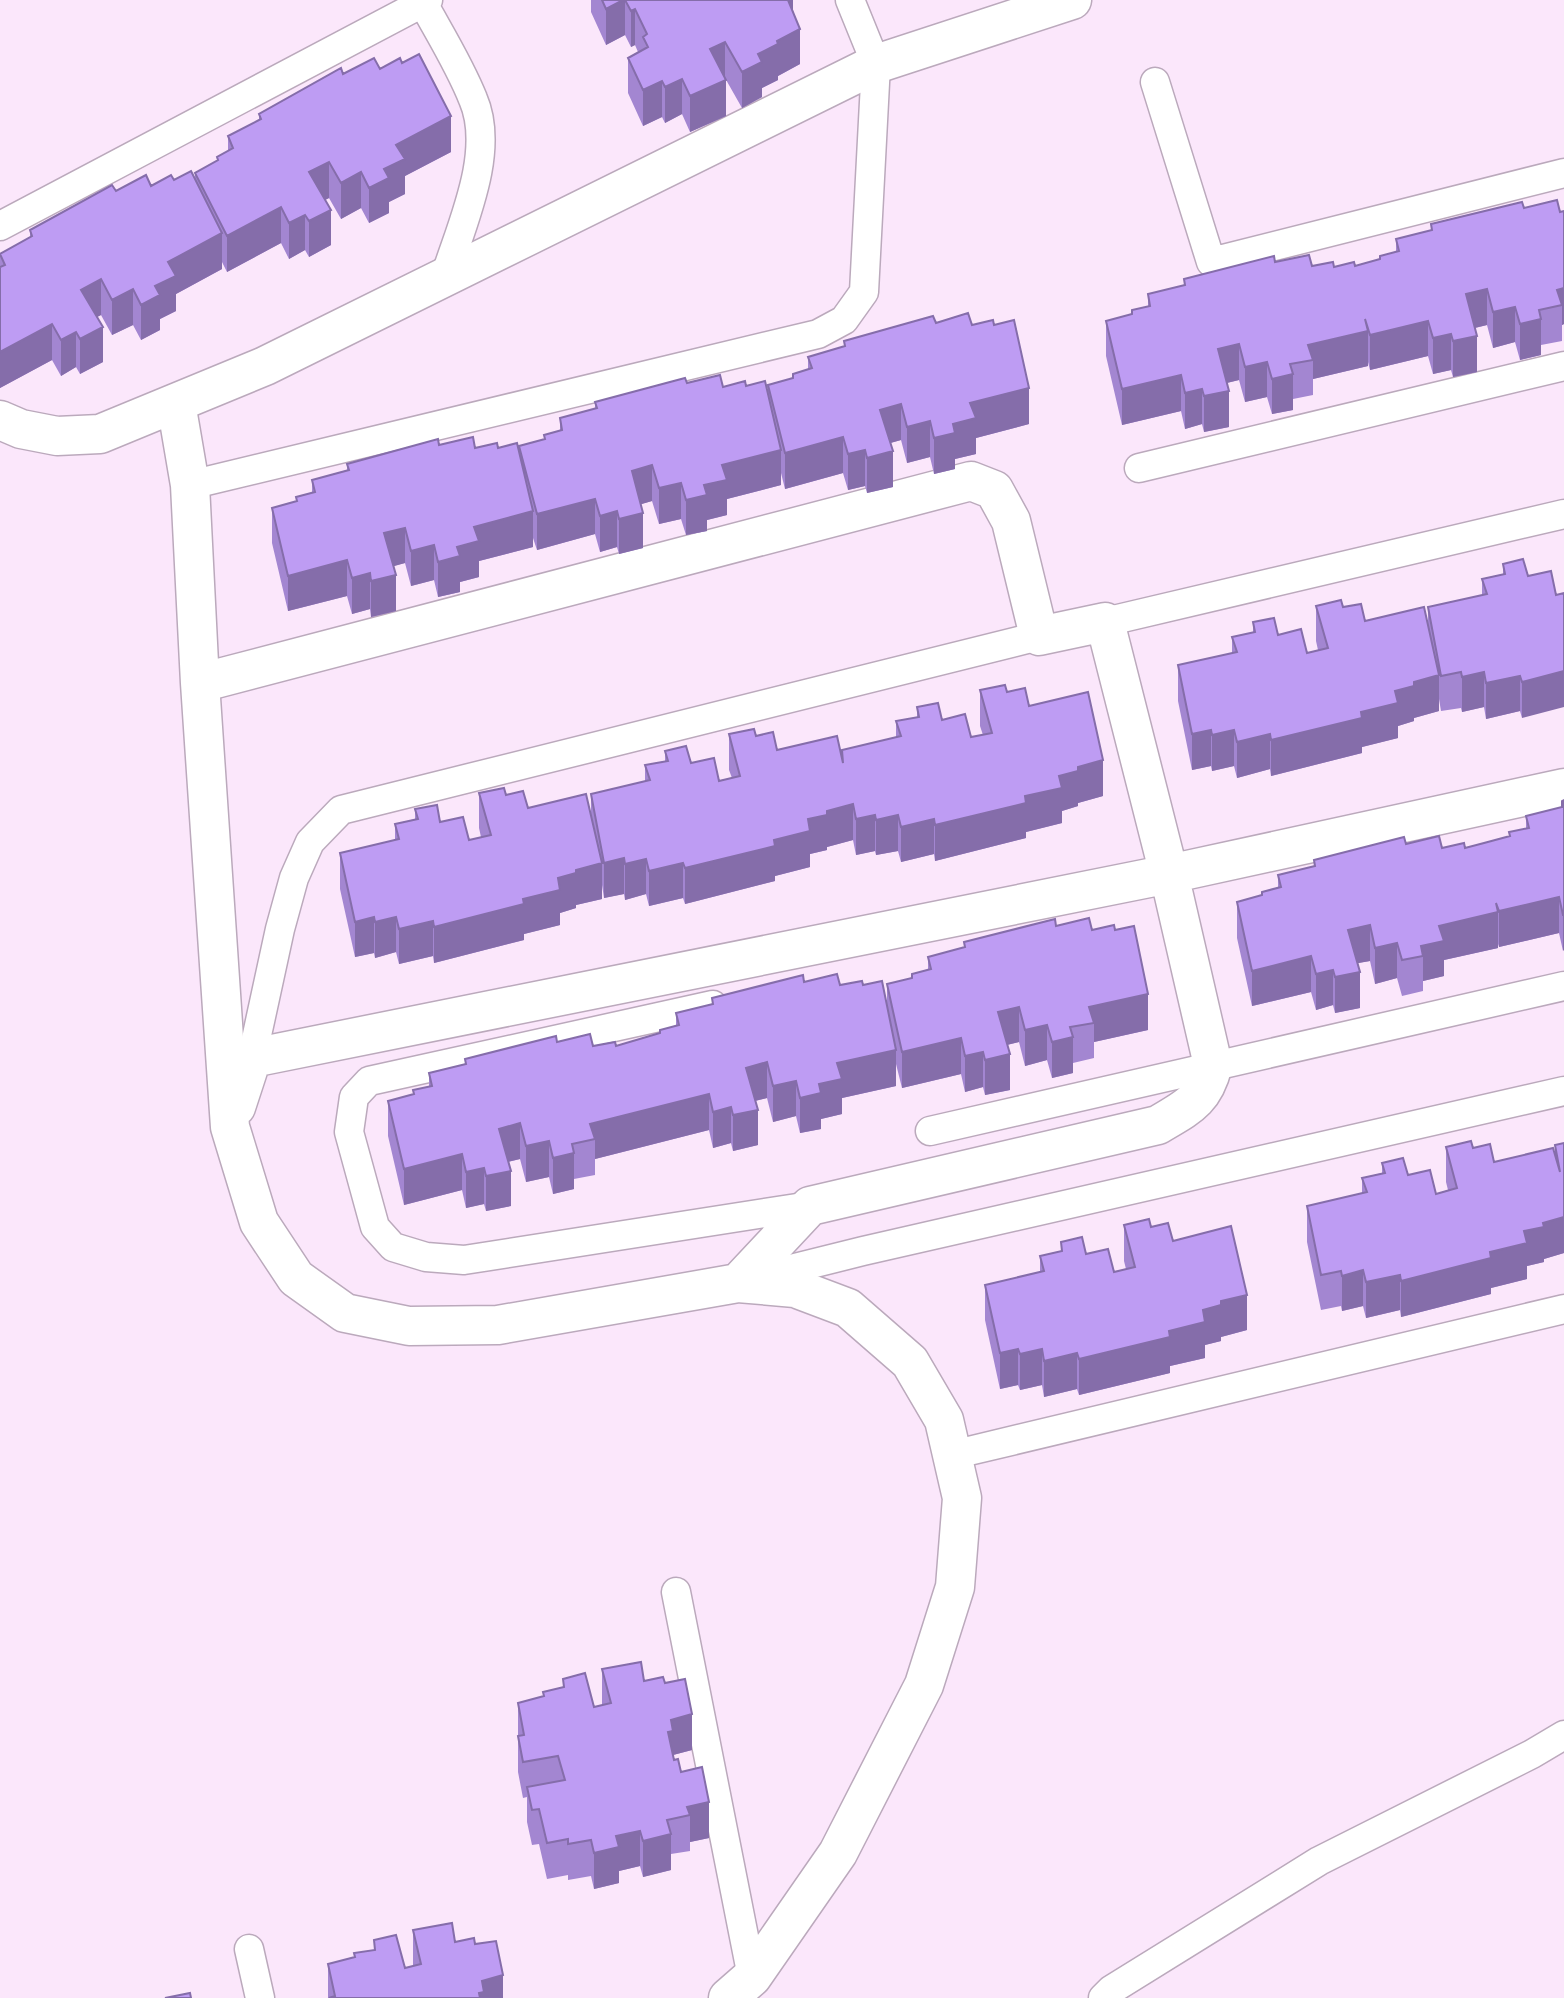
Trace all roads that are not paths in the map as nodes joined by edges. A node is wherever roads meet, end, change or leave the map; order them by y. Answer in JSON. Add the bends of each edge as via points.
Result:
{"nodes":[{"id":1,"x":850,"y":0,"type":"edge"},
{"id":2,"x":1072,"y":0,"type":"edge"},
{"id":3,"x":426,"y":1,"type":"edge"},
{"id":4,"x":877,"y":64,"type":"junction"},
{"id":5,"x":1155,"y":82,"type":"dead end"},
{"id":6,"x":1564,"y":173,"type":"edge"},
{"id":7,"x":0,"y":226,"type":"edge"},
{"id":8,"x":445,"y":278,"type":"junction"},
{"id":9,"x":1564,"y":366,"type":"edge"},
{"id":10,"x":176,"y":403,"type":"junction"},
{"id":11,"x":0,"y":419,"type":"edge"},
{"id":12,"x":1139,"y":468,"type":"dead end"},
{"id":13,"x":190,"y":485,"type":"junction"},
{"id":14,"x":1564,"y":514,"type":"edge"},
{"id":15,"x":1105,"y":622,"type":"junction"},
{"id":16,"x":1039,"y":636,"type":"junction"},
{"id":17,"x":200,"y":683,"type":"junction"},
{"id":18,"x":1564,"y":788,"type":"edge"},
{"id":19,"x":1169,"y":874,"type":"junction"},
{"id":20,"x":1564,"y":986,"type":"edge"},
{"id":21,"x":736,"y":1000,"type":"edge"},
{"id":22,"x":252,"y":1058,"type":"junction"},
{"id":23,"x":1213,"y":1065,"type":"junction"},
{"id":24,"x":1564,"y":1091,"type":"edge"},
{"id":25,"x":230,"y":1127,"type":"junction"},
{"id":26,"x":930,"y":1131,"type":"dead end"},
{"id":27,"x":810,"y":1206,"type":"junction"},
{"id":28,"x":738,"y":1283,"type":"junction"},
{"id":29,"x":1564,"y":1309,"type":"edge"},
{"id":30,"x":952,"y":1455,"type":"junction"},
{"id":31,"x":676,"y":1592,"type":"dead end"},
{"id":32,"x":1564,"y":1735,"type":"edge"},
{"id":33,"x":249,"y":1949,"type":"dead end"},
{"id":34,"x":740,"y":1987,"type":"edge"},
{"id":35,"x":260,"y":1998,"type":"edge"},
{"id":36,"x":1102,"y":1998,"type":"edge"}],
"edges":[{"from":1,"to":4,"type":"lane"},
{"from":2,"to":4,"type":"street"},
{"from":3,"to":7,"type":"lane"},
{"from":3,"to":8,"type":"lane","via":[[474,100],[481,145],[478,170]]},
{"from":4,"to":8,"type":"street"},
{"from":4,"to":13,"type":"lane","via":[[864,292],[844,320],[818,334]]},
{"from":5,"to":6,"type":"lane","via":[[1211,262]]},
{"from":8,"to":10,"type":"street","via":[[265,366]]},
{"from":9,"to":12,"type":"lane"},
{"from":10,"to":11,"type":"street","via":[[100,434],[57,436],[21,429]]},
{"from":10,"to":13,"type":"street"},
{"from":13,"to":17,"type":"street"},
{"from":14,"to":15,"type":"lane"},
{"from":15,"to":16,"type":"street"},
{"from":15,"to":19,"type":"street"},
{"from":16,"to":17,"type":"street","via":[[1011,521],[994,490],[971,481]]},
{"from":16,"to":22,"type":"lane","via":[[341,810],[310,842],[294,878]]},
{"from":17,"to":25,"type":"street"},
{"from":18,"to":19,"type":"street"},
{"from":19,"to":22,"type":"street"},
{"from":19,"to":23,"type":"street"},
{"from":20,"to":23,"type":"lane"},
{"from":21,"to":27,"type":"lane","via":[[369,1081],[354,1097],[349,1132],[375,1227],[393,1247],[426,1257],[464,1260]]},
{"from":22,"to":25,"type":"street"},
{"from":23,"to":26,"type":"lane"},
{"from":23,"to":27,"type":"street","via":[[1208,1086],[1192,1104],[1158,1125]]},
{"from":24,"to":28,"type":"lane"},
{"from":25,"to":28,"type":"street","via":[[259,1222],[296,1278],[345,1312],[409,1326],[498,1325]]},
{"from":27,"to":28,"type":"street"},
{"from":28,"to":30,"type":"street","via":[[795,1288],[848,1308],[911,1362],[944,1420]]},
{"from":29,"to":30,"type":"lane"},
{"from":30,"to":34,"type":"street","via":[[962,1498],[956,1587],[924,1685],[838,1853]]},
{"from":31,"to":34,"type":"lane"},
{"from":32,"to":36,"type":"lane","via":[[1319,1861]]},
{"from":33,"to":35,"type":"lane"}]}
